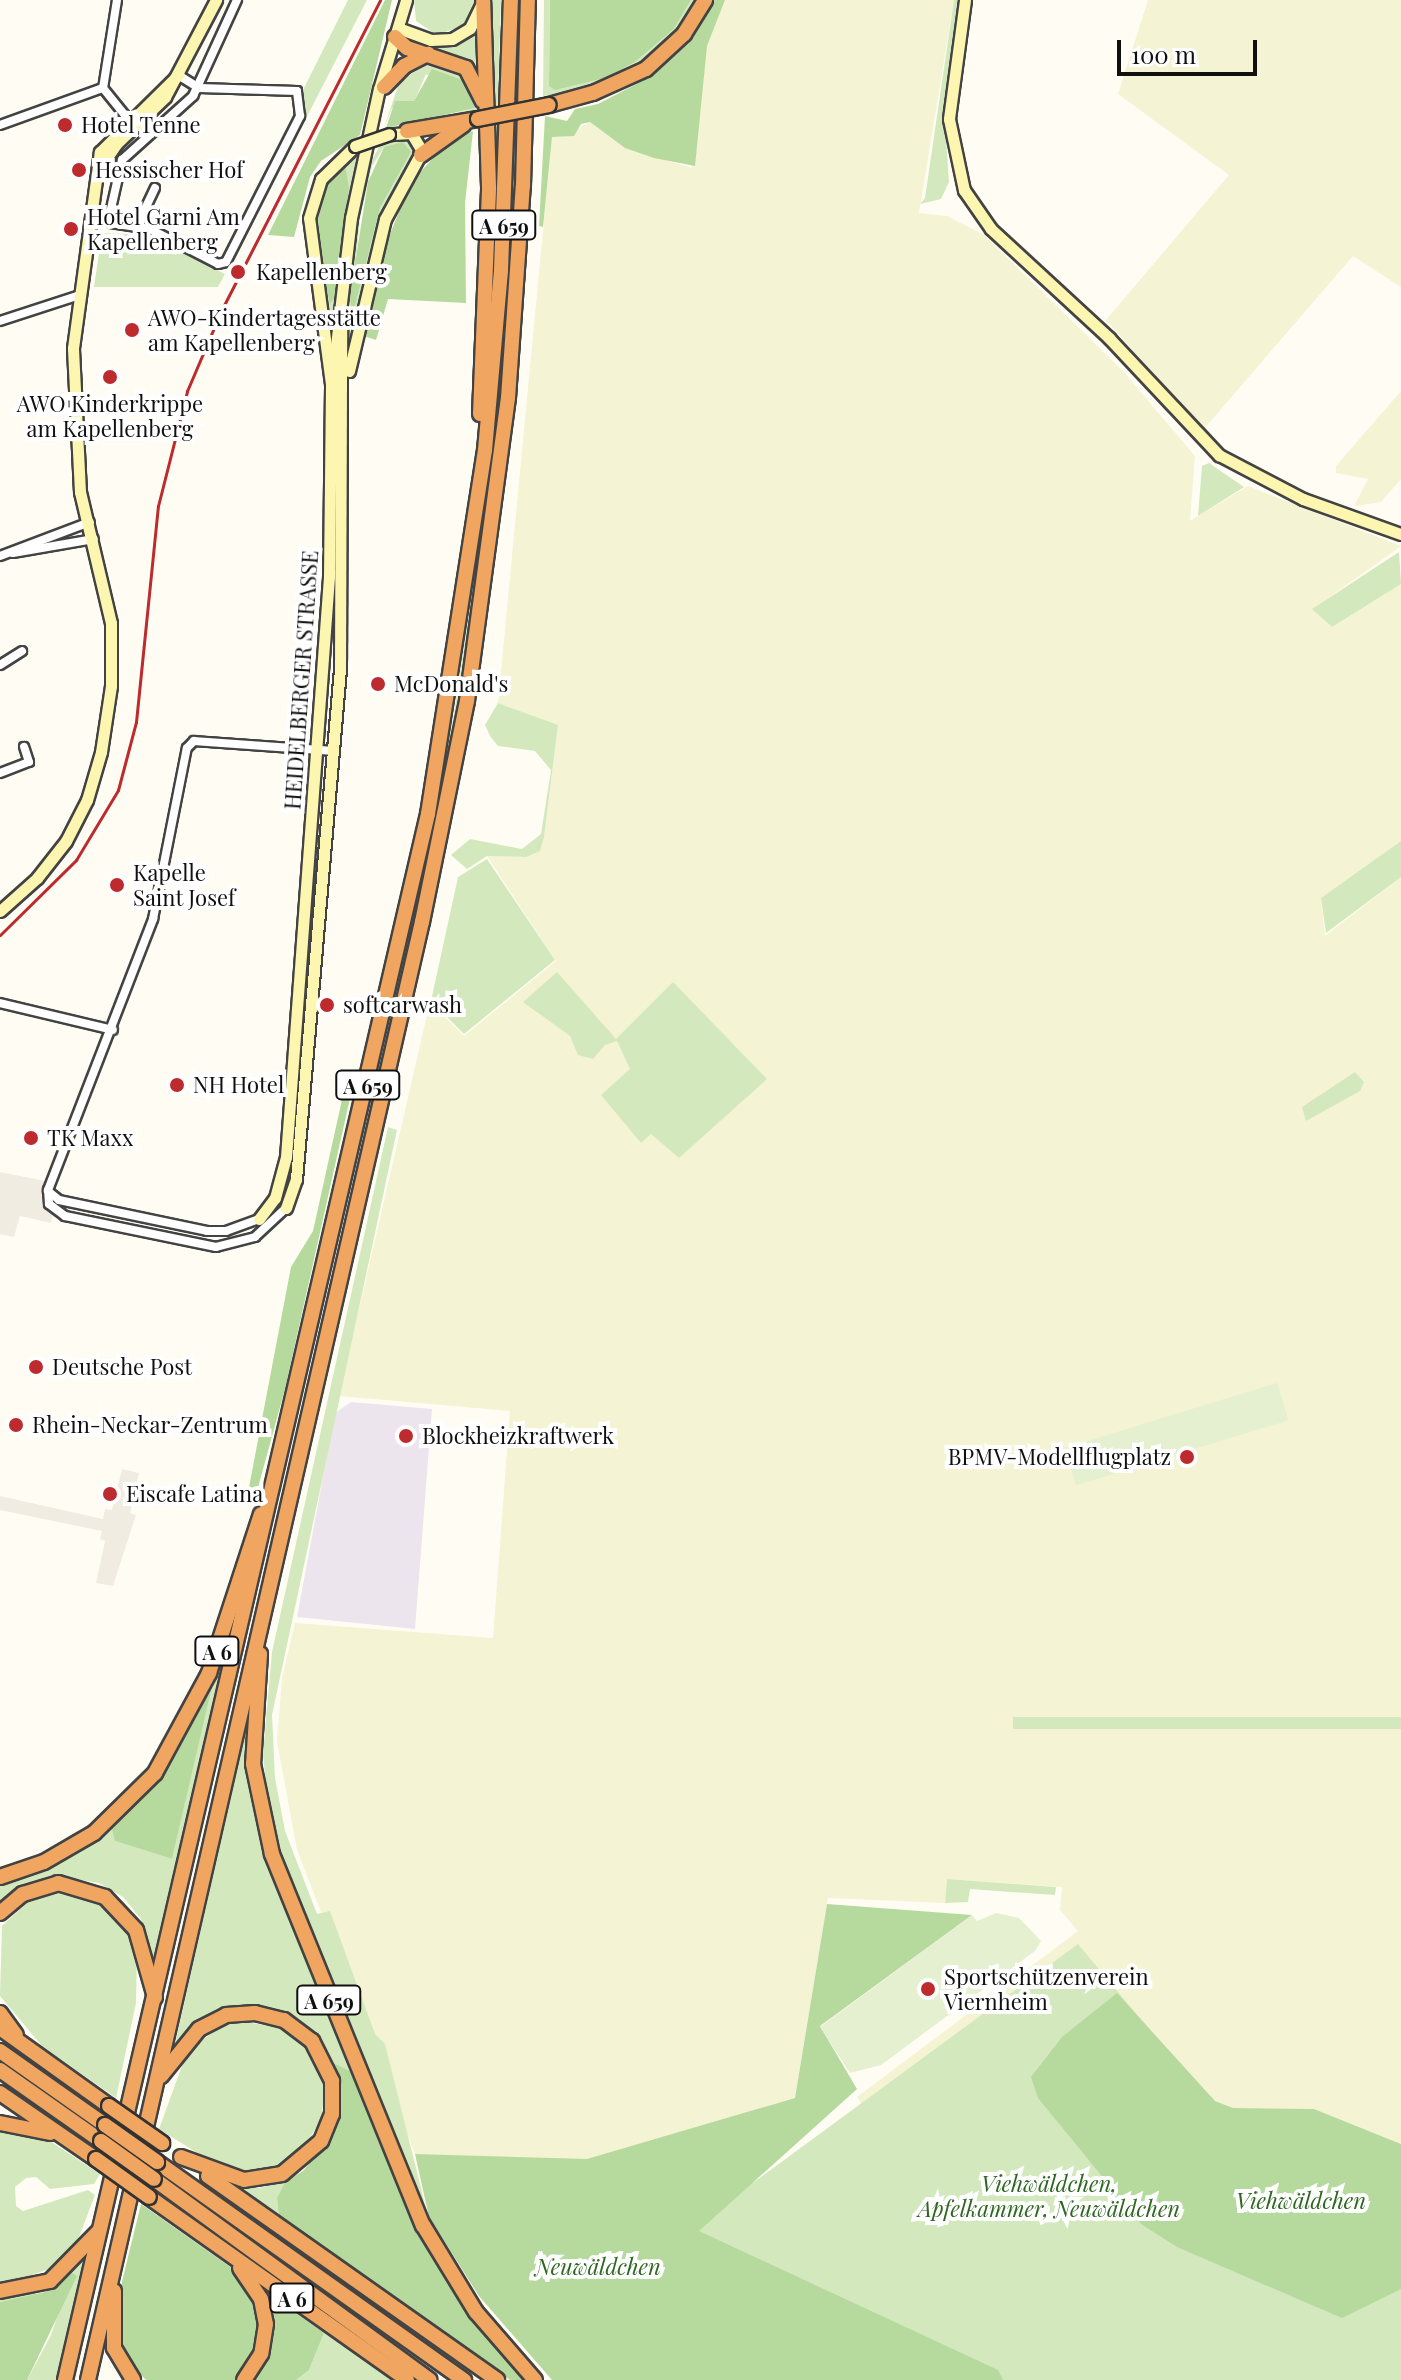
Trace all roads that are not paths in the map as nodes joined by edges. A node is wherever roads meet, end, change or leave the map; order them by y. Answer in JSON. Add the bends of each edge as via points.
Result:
{"nodes":[{"id":1,"x":117,"y":0,"type":"edge"},
{"id":2,"x":216,"y":0,"type":"edge"},
{"id":3,"x":237,"y":0,"type":"edge"},
{"id":4,"x":406,"y":0,"type":"edge"},
{"id":5,"x":483,"y":0,"type":"edge"},
{"id":6,"x":511,"y":0,"type":"edge"},
{"id":7,"x":528,"y":0,"type":"edge"},
{"id":8,"x":705,"y":0,"type":"edge"},
{"id":9,"x":965,"y":0,"type":"edge"},
{"id":10,"x":396,"y":32,"type":"junction"},
{"id":11,"x":428,"y":54,"type":"junction"},
{"id":12,"x":178,"y":75,"type":"junction"},
{"id":13,"x":384,"y":87,"type":"junction"},
{"id":14,"x":103,"y":88,"type":"junction"},
{"id":15,"x":194,"y":91,"type":"junction"},
{"id":16,"x":479,"y":120,"type":"junction"},
{"id":17,"x":132,"y":123,"type":"junction"},
{"id":18,"x":0,"y":125,"type":"edge"},
{"id":19,"x":407,"y":131,"type":"junction"},
{"id":20,"x":421,"y":155,"type":"junction"},
{"id":21,"x":363,"y":159,"type":"junction"},
{"id":22,"x":155,"y":188,"type":"dead end"},
{"id":23,"x":90,"y":220,"type":"junction"},
{"id":24,"x":108,"y":222,"type":"junction"},
{"id":25,"x":137,"y":226,"type":"junction"},
{"id":26,"x":80,"y":295,"type":"junction"},
{"id":27,"x":0,"y":321,"type":"edge"},
{"id":28,"x":341,"y":323,"type":"junction"},
{"id":29,"x":331,"y":384,"type":"junction"},
{"id":30,"x":344,"y":396,"type":"junction"},
{"id":31,"x":485,"y":450,"type":"junction"},
{"id":32,"x":90,"y":522,"type":"junction"},
{"id":33,"x":1401,"y":534,"type":"edge"},
{"id":34,"x":94,"y":538,"type":"junction"},
{"id":35,"x":2,"y":555,"type":"edge"},
{"id":36,"x":22,"y":651,"type":"dead end"},
{"id":37,"x":0,"y":665,"type":"edge"},
{"id":38,"x":24,"y":747,"type":"dead end"},
{"id":39,"x":318,"y":751,"type":"junction"},
{"id":40,"x":334,"y":751,"type":"junction"},
{"id":41,"x":0,"y":773,"type":"edge"},
{"id":42,"x":0,"y":911,"type":"edge"},
{"id":43,"x":0,"y":1003,"type":"edge"},
{"id":44,"x":113,"y":1030,"type":"junction"},
{"id":45,"x":48,"y":1190,"type":"junction"},
{"id":46,"x":286,"y":1208,"type":"joint"},
{"id":47,"x":259,"y":1219,"type":"joint"},
{"id":48,"x":280,"y":1464,"type":"junction"},
{"id":49,"x":270,"y":1578,"type":"junction"},
{"id":50,"x":0,"y":1877,"type":"edge"},
{"id":51,"x":0,"y":1913,"type":"edge"},
{"id":52,"x":156,"y":2001,"type":"junction"},
{"id":53,"x":0,"y":2013,"type":"edge"},
{"id":54,"x":0,"y":2028,"type":"edge"},
{"id":55,"x":24,"y":2045,"type":"junction"},
{"id":56,"x":0,"y":2051,"type":"edge"},
{"id":57,"x":0,"y":2070,"type":"edge"},
{"id":58,"x":155,"y":2085,"type":"junction"},
{"id":59,"x":0,"y":2093,"type":"edge"},
{"id":60,"x":0,"y":2123,"type":"edge"},
{"id":61,"x":76,"y":2145,"type":"junction"},
{"id":62,"x":181,"y":2157,"type":"junction"},
{"id":63,"x":101,"y":2229,"type":"junction"},
{"id":64,"x":234,"y":2257,"type":"junction"},
{"id":65,"x":113,"y":2268,"type":"junction"},
{"id":66,"x":0,"y":2291,"type":"edge"},
{"id":67,"x":65,"y":2380,"type":"edge"},
{"id":68,"x":88,"y":2380,"type":"edge"},
{"id":69,"x":133,"y":2380,"type":"edge"},
{"id":70,"x":244,"y":2380,"type":"edge"},
{"id":71,"x":407,"y":2380,"type":"edge"},
{"id":72,"x":430,"y":2380,"type":"edge"},
{"id":73,"x":464,"y":2380,"type":"edge"},
{"id":74,"x":497,"y":2380,"type":"edge"},
{"id":75,"x":535,"y":2380,"type":"edge"}],
"edges":[{"from":1,"to":14,"type":"street"},
{"from":2,"to":12,"type":"street"},
{"from":3,"to":15,"type":"street"},
{"from":4,"to":10,"type":"street"},
{"from":5,"to":10,"type":"street","via":[[470,28],[452,39]]},
{"from":5,"to":16,"type":"highway"},
{"from":6,"to":31,"type":"highway","number":"A 659","via":[[501,270]]},
{"from":7,"to":49,"type":"highway","number":"A 659","via":[[523,186],[509,382],[467,701],[422,922]]},
{"from":8,"to":16,"type":"highway","bridge":true,"via":[[684,34],[646,69],[593,93]]},
{"from":9,"to":33,"type":"street","via":[[949,119],[964,190],[991,229],[1109,338],[1219,455],[1303,499]]},
{"from":10,"to":11,"type":"highway"},
{"from":10,"to":13,"type":"street"},
{"from":10,"to":21,"type":"street"},
{"from":11,"to":13,"type":"highway","via":[[404,66]]},
{"from":11,"to":16,"type":"highway","via":[[455,62],[474,76]]},
{"from":12,"to":15,"type":"street"},
{"from":12,"to":17,"type":"street"},
{"from":13,"to":21,"type":"street"},
{"from":14,"to":17,"type":"street"},
{"from":14,"to":18,"type":"street"},
{"from":15,"to":24,"type":"street","via":[[122,160]]},
{"from":15,"to":25,"type":"street","via":[[297,91],[300,116],[226,262],[218,264]]},
{"from":16,"to":19,"type":"highway"},
{"from":16,"to":20,"type":"highway"},
{"from":16,"to":31,"type":"highway","via":[[479,407]]},
{"from":17,"to":23,"type":"street","via":[[104,144]]},
{"from":19,"to":20,"type":"street","via":[[420,143]]},
{"from":19,"to":29,"type":"street","name":"HEIDELBERGER STRASSE","bridge":true,"via":[[352,148],[321,179],[309,218]]},
{"from":20,"to":30,"type":"street","via":[[393,199],[372,260]]},
{"from":21,"to":28,"type":"street","via":[[351,218]]},
{"from":22,"to":25,"type":"street"},
{"from":23,"to":24,"type":"street"},
{"from":23,"to":26,"type":"street"},
{"from":24,"to":25,"type":"street"},
{"from":26,"to":27,"type":"street"},
{"from":26,"to":32,"type":"street","via":[[72,358],[77,448]]},
{"from":28,"to":29,"type":"street"},
{"from":28,"to":30,"type":"street"},
{"from":29,"to":39,"type":"street","name":"HEIDELBERGER STRASSE","via":[[329,577]]},
{"from":30,"to":40,"type":"street","name":"HEIDELBERGER STRASSE"},
{"from":31,"to":48,"type":"highway","number":"A 659","via":[[428,814]]},
{"from":32,"to":34,"type":"street"},
{"from":32,"to":35,"type":"street"},
{"from":34,"to":35,"type":"street"},
{"from":34,"to":42,"type":"street","via":[[112,654],[101,752],[87,800],[66,841],[37,878]]},
{"from":36,"to":37,"type":"street"},
{"from":38,"to":41,"type":"street","via":[[29,762]]},
{"from":39,"to":40,"type":"street"},
{"from":39,"to":44,"type":"street","via":[[194,741],[187,748],[153,919]]},
{"from":39,"to":47,"type":"street","name":"HEIDELBERGER STRASSE","via":[[286,1157],[275,1198]]},
{"from":40,"to":46,"type":"street","name":"HEIDELBERGER STRASSE","via":[[296,1179]]},
{"from":43,"to":44,"type":"street"},
{"from":44,"to":45,"type":"street"},
{"from":45,"to":46,"type":"street","via":[[49,1204],[65,1216],[216,1247],[255,1237]]},
{"from":45,"to":47,"type":"street","via":[[59,1200],[207,1231],[226,1231]]},
{"from":48,"to":50,"type":"highway","number":"A 6","via":[[209,1673],[168,1756],[130,1802],[94,1833],[44,1862]]},
{"from":48,"to":52,"type":"highway","number":"A 659"},
{"from":49,"to":58,"type":"highway","number":"A 659"},
{"from":49,"to":75,"type":"highway","number":"A 659","via":[[252,1732],[258,1800],[272,1854],[423,2225],[464,2295]]},
{"from":51,"to":52,"type":"highway","via":[[23,1894],[58,1883],[105,1897],[136,1930]]},
{"from":52,"to":63,"type":"highway","number":"A 659"},
{"from":53,"to":55,"type":"highway"},
{"from":54,"to":55,"type":"highway"},
{"from":55,"to":62,"type":"highway","bridge":true},
{"from":56,"to":73,"type":"highway","number":"A 6","bridge":true},
{"from":57,"to":72,"type":"highway","number":"A 6","bridge":true},
{"from":58,"to":62,"type":"highway","via":[[188,2039],[214,2019],[237,2013],[284,2020],[312,2041],[327,2064],[332,2081],[330,2122],[313,2151],[293,2168],[270,2178],[244,2180]]},
{"from":58,"to":65,"type":"highway","number":"A 659"},
{"from":59,"to":61,"type":"highway"},
{"from":60,"to":61,"type":"highway","via":[[29,2125]]},
{"from":61,"to":64,"type":"highway","number":"A 6","bridge":true},
{"from":62,"to":74,"type":"highway"},
{"from":63,"to":66,"type":"highway","via":[[50,2281]]},
{"from":63,"to":67,"type":"highway","number":"A 659"},
{"from":64,"to":70,"type":"highway","via":[[261,2299],[266,2324],[261,2354]]},
{"from":64,"to":71,"type":"highway","number":"A 6"},
{"from":65,"to":68,"type":"highway","number":"A 659"},
{"from":65,"to":69,"type":"highway","number":"A 659","via":[[114,2348]]}]}
